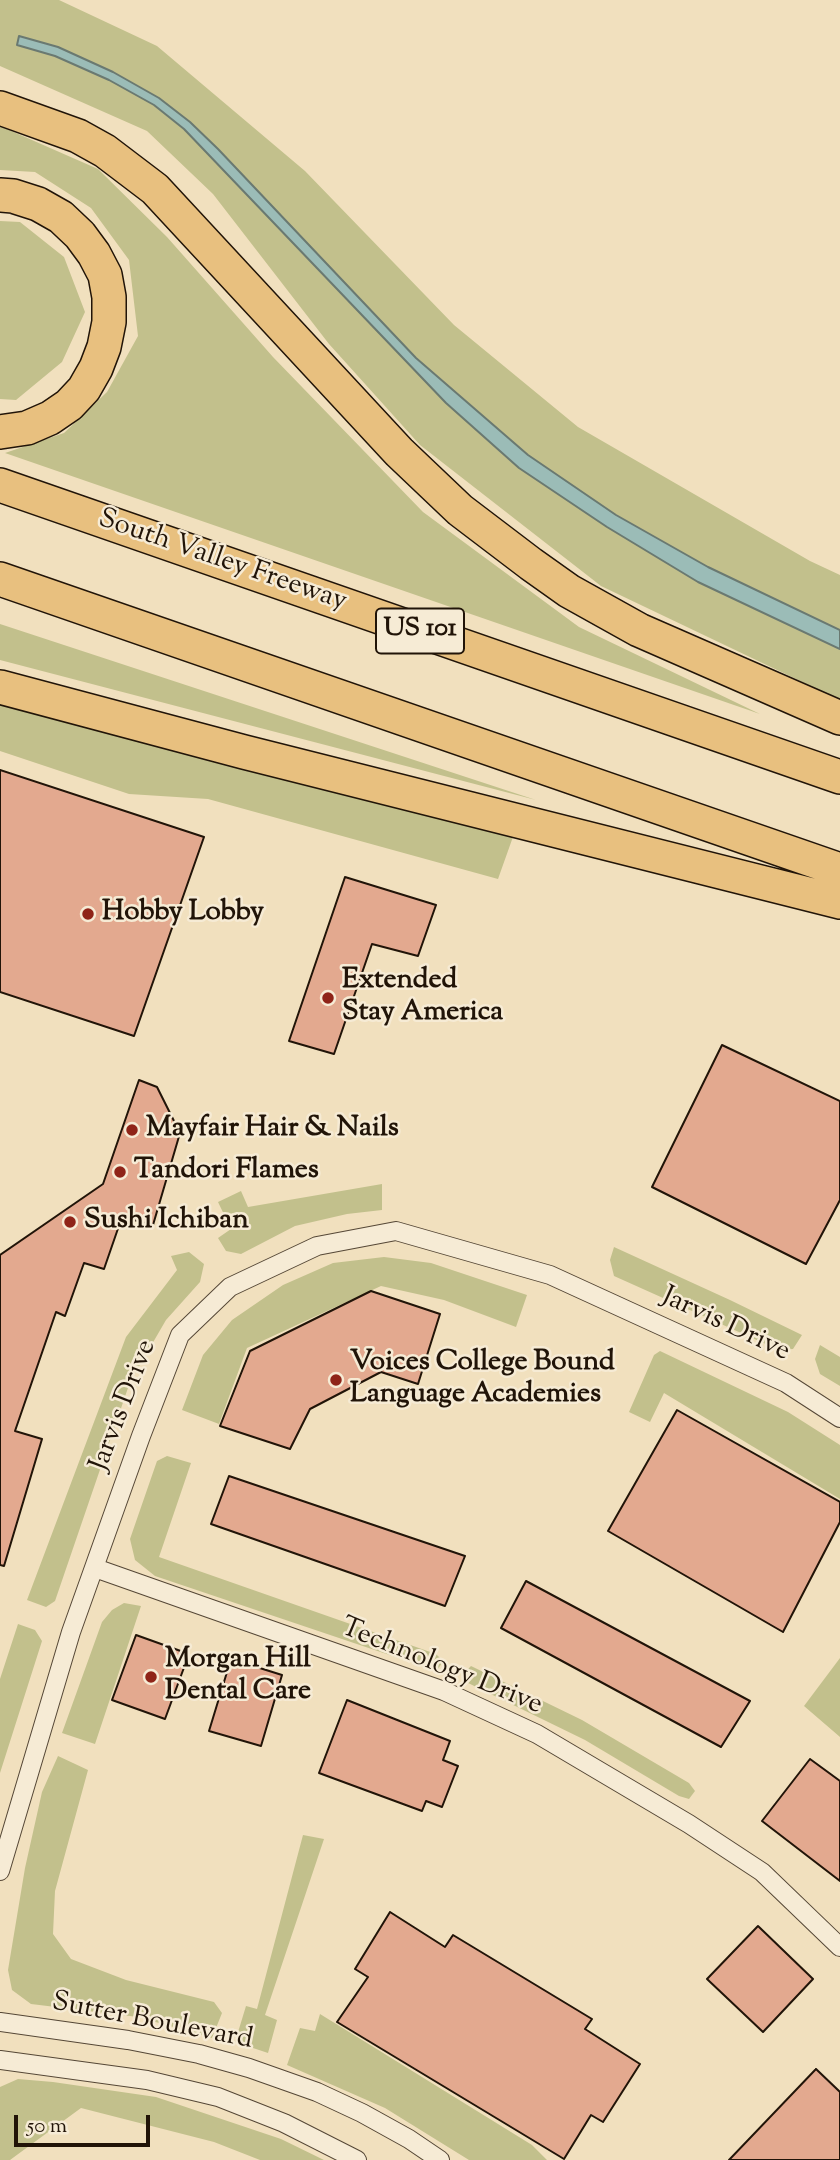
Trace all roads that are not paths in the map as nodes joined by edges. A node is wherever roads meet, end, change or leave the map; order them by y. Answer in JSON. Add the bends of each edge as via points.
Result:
{"nodes":[{"id":1,"x":0,"y":108,"type":"edge"},
{"id":2,"x":0,"y":195,"type":"edge"},
{"id":3,"x":0,"y":432,"type":"edge"},
{"id":4,"x":0,"y":485,"type":"edge"},
{"id":5,"x":0,"y":579,"type":"edge"},
{"id":6,"x":0,"y":687,"type":"edge"},
{"id":7,"x":840,"y":718,"type":"edge"},
{"id":8,"x":840,"y":777,"type":"edge"},
{"id":9,"x":840,"y":870,"type":"edge"},
{"id":10,"x":840,"y":902,"type":"edge"},
{"id":11,"x":840,"y":1418,"type":"edge"},
{"id":12,"x":94,"y":1568,"type":"junction"},
{"id":13,"x":0,"y":1871,"type":"edge"},
{"id":14,"x":840,"y":1947,"type":"edge"},
{"id":15,"x":0,"y":2022,"type":"edge"},
{"id":16,"x":0,"y":2060,"type":"edge"},
{"id":17,"x":357,"y":2160,"type":"edge"},
{"id":18,"x":440,"y":2160,"type":"edge"}],
"edges":[{"from":1,"to":7,"type":"highway","via":[[78,136],[155,189],[399,452],[460,510],[531,564],[639,630]]},
{"from":2,"to":3,"type":"highway","via":[[38,204],[61,217],[93,254],[109,298],[104,347],[84,389],[50,418]]},
{"from":4,"to":8,"type":"highway","name":"South Valley Freeway","number":"US 101"},
{"from":5,"to":9,"type":"highway"},
{"from":6,"to":10,"type":"highway"},
{"from":11,"to":12,"type":"street","name":"Jarvis Drive","via":[[786,1383],[550,1275],[396,1231],[317,1246],[230,1287],[180,1335]]},
{"from":12,"to":13,"type":"street","name":"Jarvis Drive"},
{"from":12,"to":14,"type":"street","name":"Technology Drive","via":[[444,1691],[537,1734],[762,1872]]},
{"from":15,"to":18,"type":"street","name":"Sutter Boulevard","via":[[128,2040],[249,2068],[362,2113]]},
{"from":16,"to":17,"type":"street","name":"Sutter Boulevard","via":[[147,2080],[218,2097],[284,2123]]}]}
